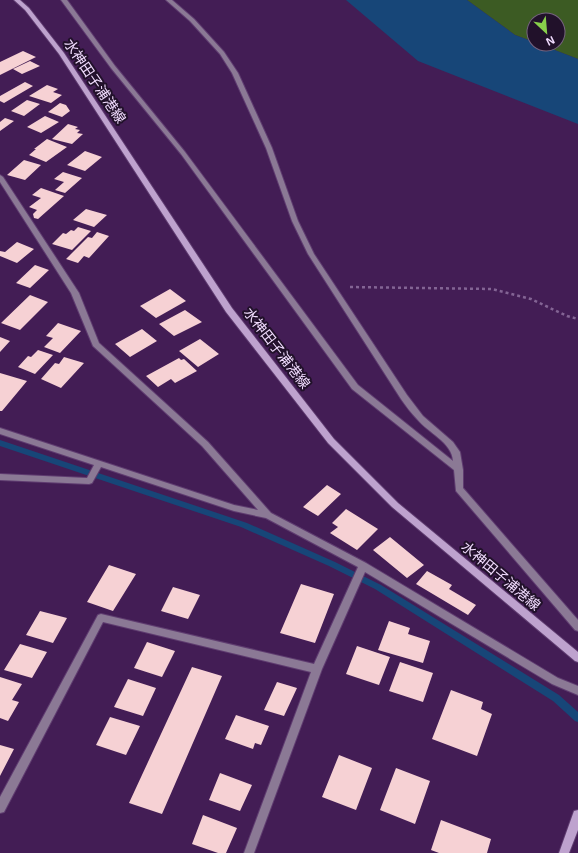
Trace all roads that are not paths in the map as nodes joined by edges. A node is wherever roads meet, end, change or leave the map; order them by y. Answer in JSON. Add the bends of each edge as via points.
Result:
{"nodes":[{"id":1,"x":17,"y":0,"type":"edge"},
{"id":2,"x":64,"y":0,"type":"edge"},
{"id":3,"x":169,"y":0,"type":"edge"},
{"id":4,"x":0,"y":176,"type":"edge"},
{"id":5,"x":0,"y":431,"type":"edge"},
{"id":6,"x":99,"y":464,"type":"junction"},
{"id":7,"x":459,"y":470,"type":"junction"},
{"id":8,"x":0,"y":477,"type":"edge"},
{"id":9,"x":268,"y":516,"type":"junction"},
{"id":10,"x":363,"y":566,"type":"junction"},
{"id":11,"x":578,"y":627,"type":"edge"},
{"id":12,"x":578,"y":658,"type":"edge"},
{"id":13,"x":317,"y":669,"type":"junction"},
{"id":14,"x":578,"y":690,"type":"edge"},
{"id":15,"x":0,"y":808,"type":"edge"},
{"id":16,"x":578,"y":815,"type":"edge"},
{"id":17,"x":249,"y":853,"type":"edge"},
{"id":18,"x":564,"y":853,"type":"edge"}],
"edges":[{"from":1,"to":12,"type":"main road","name":"水神田子浦港線","via":[[61,53],[230,310],[331,440],[395,505]]},
{"from":2,"to":7,"type":"street","via":[[183,153],[355,387]]},
{"from":3,"to":7,"type":"street","via":[[192,20],[222,53],[235,73],[269,148],[295,220],[311,254],[408,403],[457,454]]},
{"from":4,"to":9,"type":"street","via":[[75,293],[96,344],[205,444]]},
{"from":5,"to":6,"type":"street"},
{"from":6,"to":8,"type":"street","via":[[89,481]]},
{"from":6,"to":9,"type":"street","via":[[234,508]]},
{"from":7,"to":11,"type":"street","via":[[459,489]]},
{"from":9,"to":10,"type":"street"},
{"from":10,"to":13,"type":"street"},
{"from":10,"to":14,"type":"street","via":[[555,681]]},
{"from":13,"to":15,"type":"street","via":[[101,618]]},
{"from":13,"to":17,"type":"street"},
{"from":16,"to":18,"type":"main road"}]}
